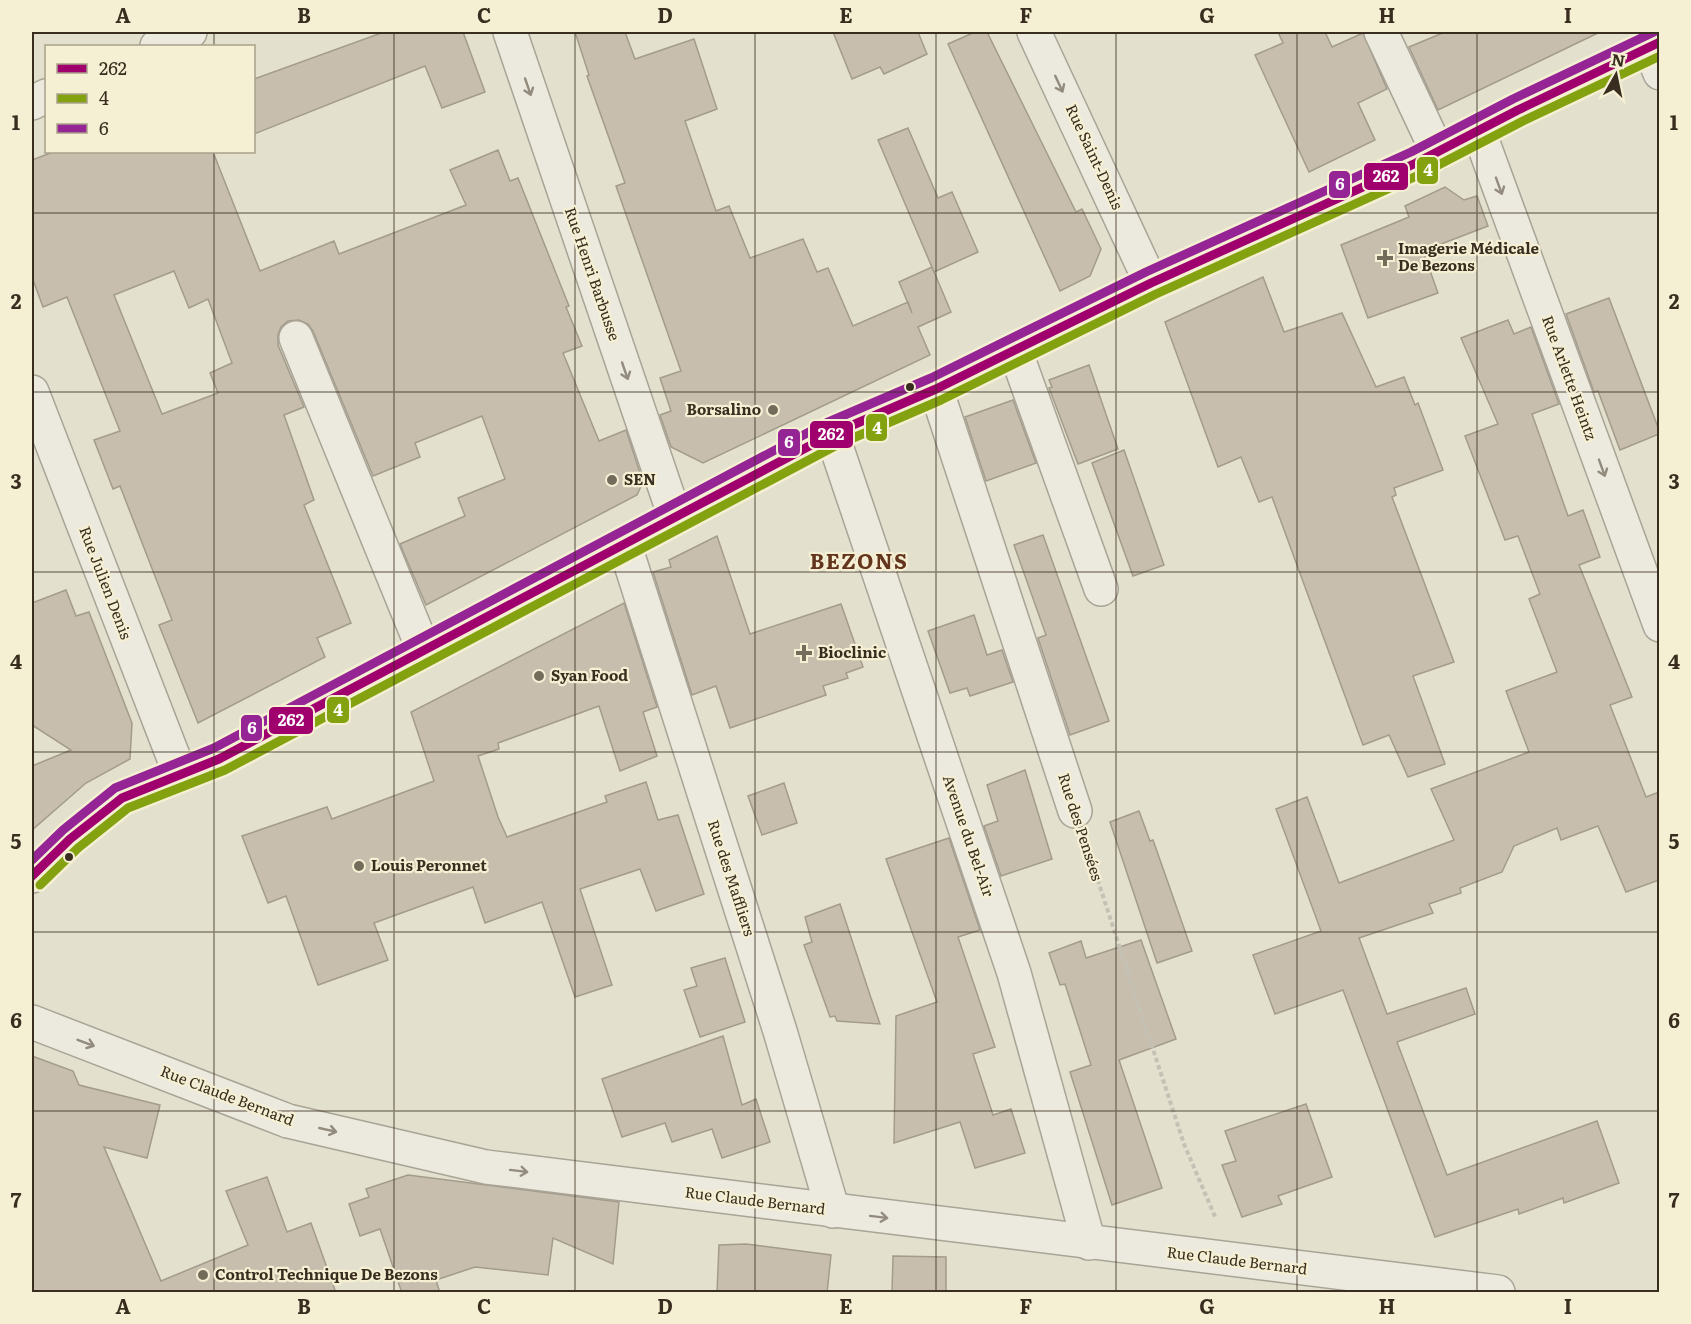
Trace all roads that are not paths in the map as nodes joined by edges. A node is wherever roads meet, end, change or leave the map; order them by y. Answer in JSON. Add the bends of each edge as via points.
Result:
{"nodes":[{"id":1,"x":190,"y":32,"type":"edge"},
{"id":2,"x":510,"y":32,"type":"edge"},
{"id":3,"x":1034,"y":32,"type":"edge"},
{"id":4,"x":1382,"y":32,"type":"edge"},
{"id":5,"x":159,"y":45,"type":"edge"},
{"id":6,"x":1656,"y":54,"type":"edge"},
{"id":7,"x":1479,"y":132,"type":"junction"},
{"id":8,"x":1438,"y":153,"type":"junction"},
{"id":9,"x":1151,"y":283,"type":"junction"},
{"id":10,"x":296,"y":338,"type":"dead end"},
{"id":11,"x":1015,"y":350,"type":"junction"},
{"id":12,"x":936,"y":389,"type":"junction"},
{"id":13,"x":32,"y":392,"type":"edge"},
{"id":14,"x":832,"y":434,"type":"junction"},
{"id":15,"x":675,"y":517,"type":"junction"},
{"id":16,"x":625,"y":546,"type":"junction"},
{"id":17,"x":1101,"y":589,"type":"dead end"},
{"id":18,"x":1659,"y":625,"type":"edge"},
{"id":19,"x":423,"y":651,"type":"junction"},
{"id":20,"x":180,"y":774,"type":"junction"},
{"id":21,"x":1075,"y":811,"type":"road end"},
{"id":22,"x":32,"y":876,"type":"edge"},
{"id":23,"x":32,"y":1022,"type":"edge"},
{"id":24,"x":833,"y":1211,"type":"junction"},
{"id":25,"x":1089,"y":1243,"type":"junction"},
{"id":26,"x":1498,"y":1293,"type":"edge"}],
"edges":[{"from":1,"to":5,"type":"street"},
{"from":2,"to":15,"type":"street","name":"Rue Henri Barbusse","one_way":true},
{"from":3,"to":9,"type":"street","name":"Rue Saint-Denis","one_way":true},
{"from":4,"to":8,"type":"street"},
{"from":6,"to":7,"type":"street"},
{"from":7,"to":8,"type":"street"},
{"from":7,"to":18,"type":"street","name":"Rue Arlette Heintz","one_way":true},
{"from":8,"to":9,"type":"street"},
{"from":9,"to":11,"type":"street"},
{"from":10,"to":19,"type":"street"},
{"from":11,"to":12,"type":"street"},
{"from":11,"to":17,"type":"street"},
{"from":12,"to":14,"type":"street"},
{"from":12,"to":21,"type":"street","name":"Rue des Pensées"},
{"from":13,"to":20,"type":"street","name":"Rue Julien Denis"},
{"from":14,"to":15,"type":"street"},
{"from":14,"to":25,"type":"street","name":"Avenue du Bel-Air","via":[[1014,973]]},
{"from":15,"to":16,"type":"street"},
{"from":16,"to":19,"type":"street"},
{"from":16,"to":24,"type":"street","name":"Rue des Maffliers","via":[[780,1031]]},
{"from":19,"to":20,"type":"street","via":[[219,759]]},
{"from":20,"to":22,"type":"street","via":[[122,798],[70,839]]},
{"from":23,"to":24,"type":"street","name":"Rue Claude Bernard","one_way":true,"via":[[288,1121],[486,1167]]},
{"from":24,"to":25,"type":"street","name":"Rue Claude Bernard","one_way":true},
{"from":25,"to":26,"type":"street","name":"Rue Claude Bernard"}]}
